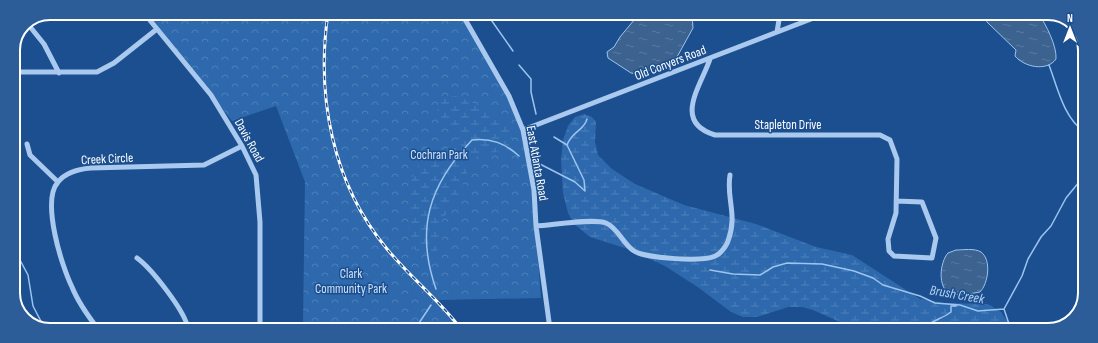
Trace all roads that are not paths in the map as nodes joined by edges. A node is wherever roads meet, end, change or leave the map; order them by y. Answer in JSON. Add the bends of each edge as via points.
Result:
{"nodes":[{"id":1,"x":150,"y":20,"type":"edge"},
{"id":2,"x":466,"y":20,"type":"edge"},
{"id":3,"x":779,"y":20,"type":"edge"},
{"id":4,"x":808,"y":20,"type":"edge"},
{"id":5,"x":31,"y":27,"type":"edge"},
{"id":6,"x":157,"y":29,"type":"junction"},
{"id":7,"x":777,"y":32,"type":"junction"},
{"id":8,"x":710,"y":59,"type":"junction"},
{"id":9,"x":20,"y":72,"type":"edge"},
{"id":10,"x":59,"y":73,"type":"junction"},
{"id":11,"x":523,"y":130,"type":"junction"},
{"id":12,"x":27,"y":144,"type":"dead end"},
{"id":13,"x":242,"y":146,"type":"junction"},
{"id":14,"x":730,"y":175,"type":"dead end"},
{"id":15,"x":58,"y":182,"type":"junction"},
{"id":16,"x":896,"y":201,"type":"junction"},
{"id":17,"x":536,"y":226,"type":"junction"},
{"id":18,"x":137,"y":258,"type":"dead end"},
{"id":19,"x":93,"y":323,"type":"edge"},
{"id":20,"x":187,"y":323,"type":"edge"},
{"id":21,"x":260,"y":323,"type":"edge"},
{"id":22,"x":549,"y":323,"type":"edge"}],
"edges":[{"from":1,"to":6,"type":"street","name":"Davis Road"},
{"from":2,"to":11,"type":"street","name":"East Atlanta Road","via":[[510,96]]},
{"from":3,"to":7,"type":"street"},
{"from":4,"to":7,"type":"street","name":"Old Conyers Road"},
{"from":5,"to":10,"type":"street","via":[[44,44]]},
{"from":6,"to":10,"type":"street","via":[[104,70]]},
{"from":6,"to":13,"type":"street","name":"Davis Road","via":[[211,95]]},
{"from":7,"to":8,"type":"street","name":"Old Conyers Road"},
{"from":8,"to":11,"type":"street","name":"Old Conyers Road"},
{"from":8,"to":16,"type":"street","name":"Stapleton Drive","via":[[692,103],[694,122],[703,131],[715,135],[880,135],[890,140],[897,159]]},
{"from":9,"to":10,"type":"street"},
{"from":11,"to":17,"type":"street","name":"East Atlanta Road","via":[[534,190]]},
{"from":12,"to":15,"type":"street","via":[[30,155]]},
{"from":13,"to":15,"type":"street","name":"Creek Circle","via":[[204,165],[84,168],[77,169]]},
{"from":13,"to":21,"type":"street","name":"Davis Road","via":[[256,175],[260,222]]},
{"from":14,"to":17,"type":"street","via":[[728,184],[733,224],[728,243],[717,256],[700,259],[658,258],[641,254],[627,246],[611,226],[594,221]]},
{"from":15,"to":19,"type":"street","via":[[52,195],[52,204],[58,249],[72,288]]},
{"from":16,"to":16,"type":"street","name":"Stapleton Drive","via":[[896,214],[888,239],[891,255],[932,258],[936,238],[922,202]]},
{"from":17,"to":22,"type":"street","name":"East Atlanta Road"},
{"from":18,"to":20,"type":"street","via":[[153,272]]}]}
